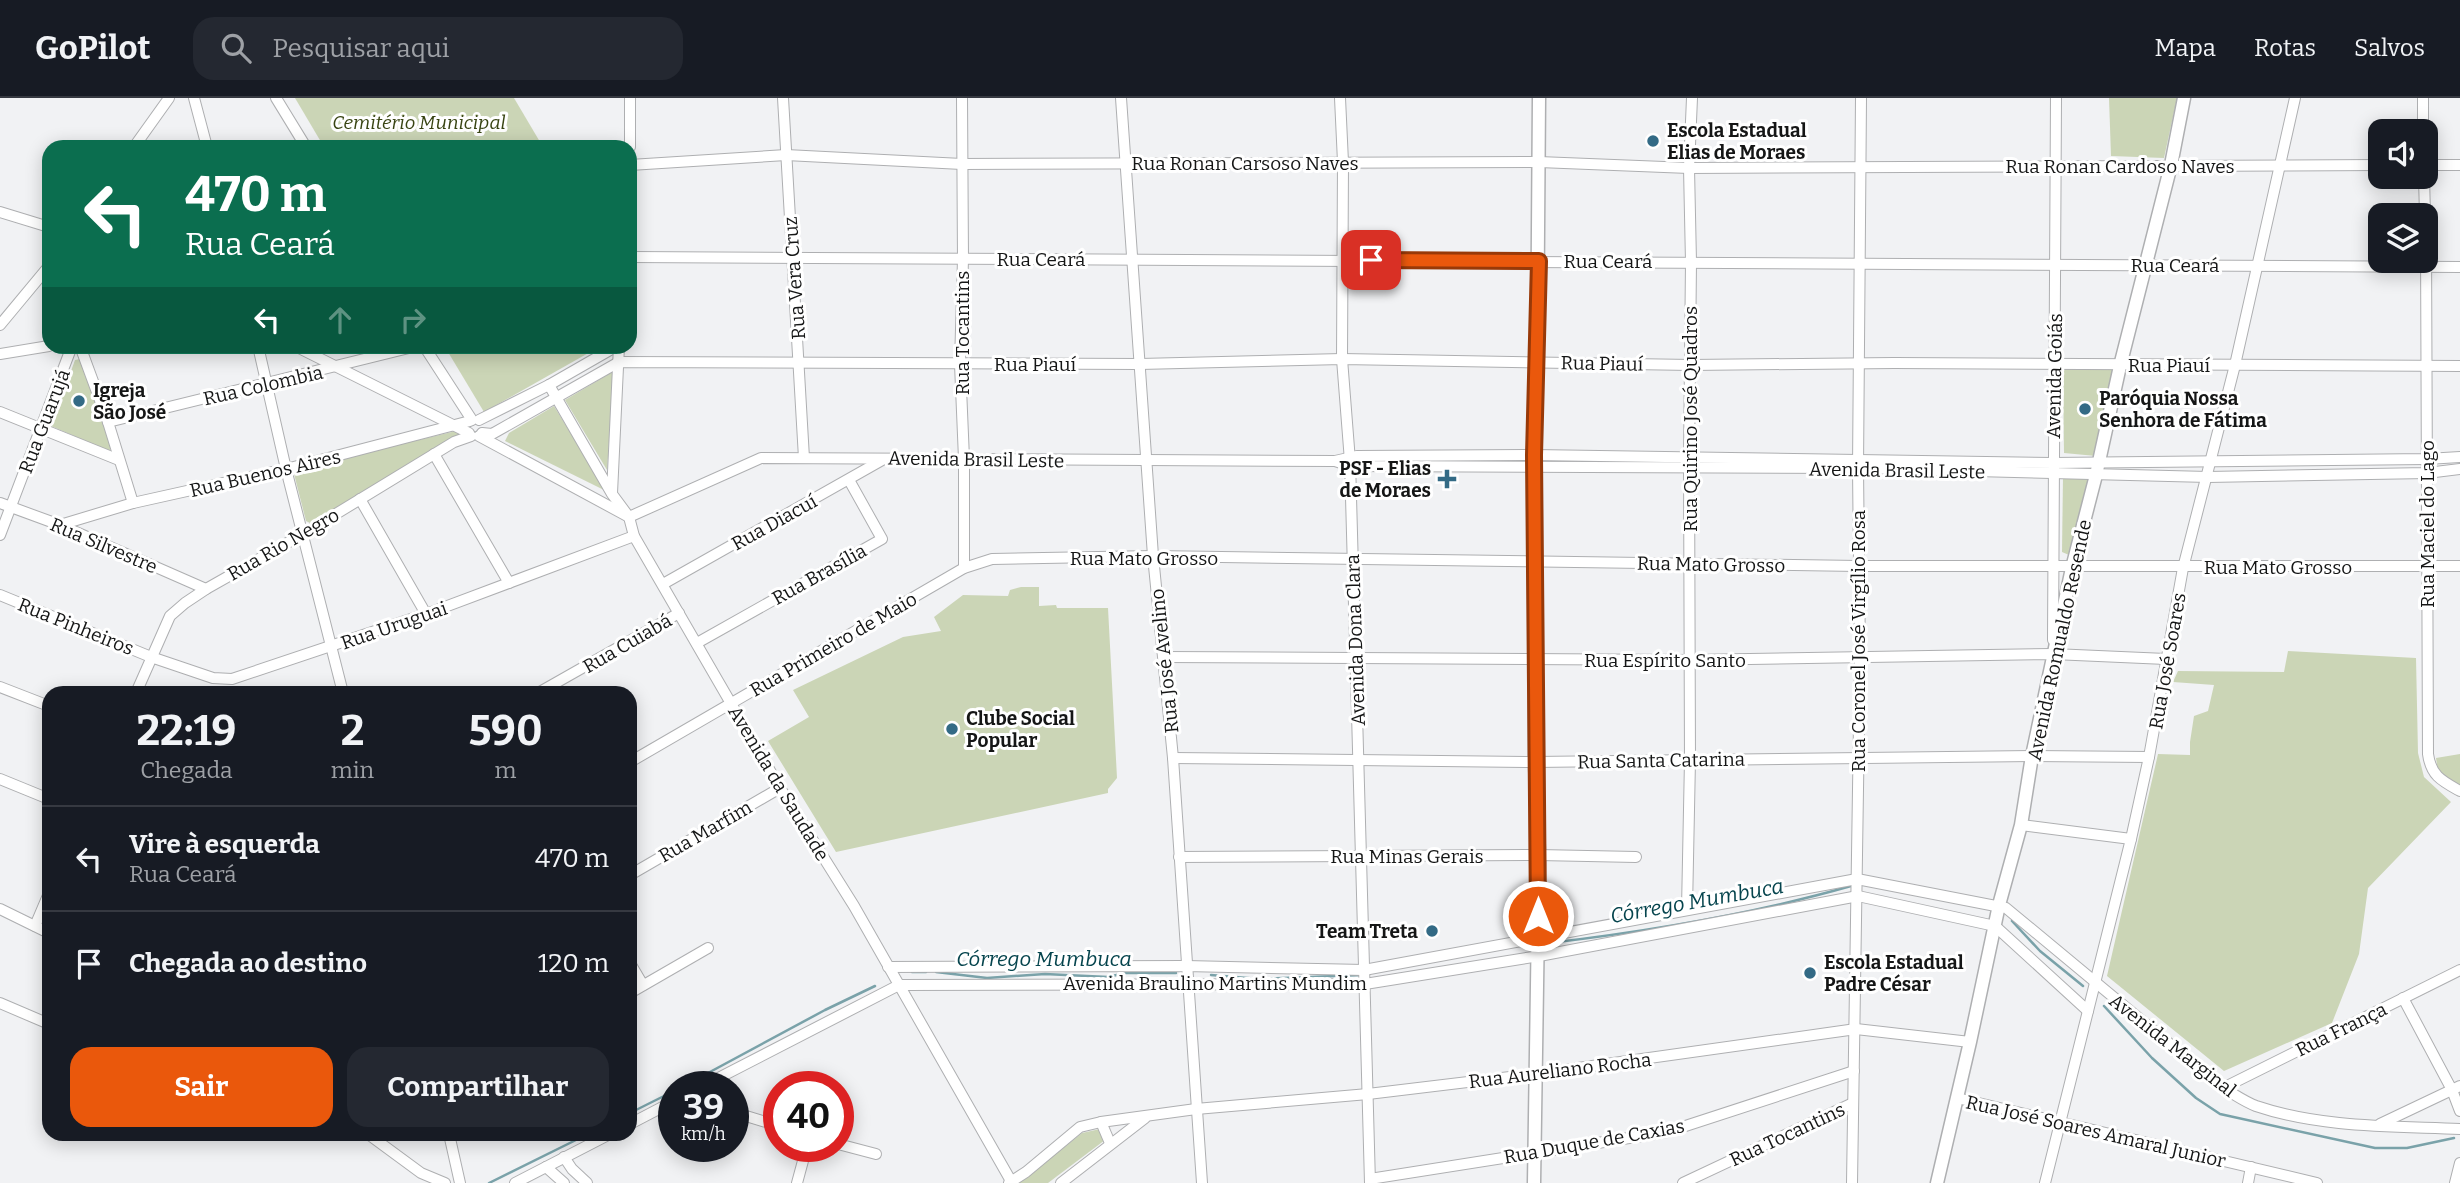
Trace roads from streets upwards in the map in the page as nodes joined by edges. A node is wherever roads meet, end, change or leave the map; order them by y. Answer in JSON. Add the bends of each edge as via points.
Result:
{"nodes":[{"id":1,"x":169,"y":98,"type":"edge"},
{"id":2,"x":194,"y":98,"type":"edge"},
{"id":3,"x":276,"y":98,"type":"edge"},
{"id":4,"x":630,"y":98,"type":"edge"},
{"id":5,"x":783,"y":98,"type":"edge"},
{"id":6,"x":962,"y":98,"type":"edge"},
{"id":7,"x":1121,"y":98,"type":"edge"},
{"id":8,"x":1340,"y":98,"type":"edge"},
{"id":9,"x":1539,"y":98,"type":"edge"},
{"id":10,"x":1692,"y":98,"type":"edge"},
{"id":11,"x":1861,"y":98,"type":"edge"},
{"id":12,"x":2056,"y":98,"type":"edge"},
{"id":13,"x":2184,"y":98,"type":"edge"},
{"id":14,"x":2295,"y":98,"type":"edge"},
{"id":15,"x":2423,"y":98,"type":"edge"},
{"id":16,"x":2423,"y":119,"type":"edge"},
{"id":17,"x":139,"y":140,"type":"edge"},
{"id":18,"x":205,"y":140,"type":"edge"},
{"id":19,"x":302,"y":140,"type":"edge"},
{"id":20,"x":630,"y":140,"type":"edge"},
{"id":21,"x":786,"y":155,"type":"junction"},
{"id":22,"x":1343,"y":162,"type":"junction"},
{"id":23,"x":1539,"y":162,"type":"junction"},
{"id":24,"x":962,"y":164,"type":"junction"},
{"id":25,"x":1126,"y":164,"type":"junction"},
{"id":26,"x":637,"y":165,"type":"edge"},
{"id":27,"x":2171,"y":165,"type":"junction"},
{"id":28,"x":2281,"y":165,"type":"junction"},
{"id":29,"x":2368,"y":165,"type":"edge"},
{"id":30,"x":2438,"y":165,"type":"edge"},
{"id":31,"x":2460,"y":165,"type":"edge"},
{"id":32,"x":1860,"y":167,"type":"junction"},
{"id":33,"x":2056,"y":167,"type":"junction"},
{"id":34,"x":1689,"y":168,"type":"junction"},
{"id":35,"x":0,"y":212,"type":"edge"},
{"id":36,"x":42,"y":225,"type":"edge"},
{"id":37,"x":637,"y":257,"type":"edge"},
{"id":38,"x":793,"y":258,"type":"junction"},
{"id":39,"x":963,"y":259,"type":"junction"},
{"id":40,"x":1131,"y":259,"type":"junction"},
{"id":41,"x":1343,"y":260,"type":"junction"},
{"id":42,"x":1539,"y":261,"type":"junction"},
{"id":43,"x":1691,"y":262,"type":"junction"},
{"id":44,"x":1860,"y":263,"type":"junction"},
{"id":45,"x":2055,"y":264,"type":"junction"},
{"id":46,"x":2258,"y":265,"type":"junction"},
{"id":47,"x":2146,"y":266,"type":"junction"},
{"id":48,"x":2368,"y":266,"type":"edge"},
{"id":49,"x":2438,"y":266,"type":"edge"},
{"id":50,"x":2460,"y":267,"type":"edge"},
{"id":51,"x":2426,"y":273,"type":"edge"},
{"id":52,"x":42,"y":274,"type":"edge"},
{"id":53,"x":1,"y":322,"type":"edge"},
{"id":54,"x":42,"y":347,"type":"edge"},
{"id":55,"x":0,"y":354,"type":"edge"},
{"id":56,"x":69,"y":354,"type":"edge"},
{"id":57,"x":83,"y":354,"type":"edge"},
{"id":58,"x":260,"y":354,"type":"edge"},
{"id":59,"x":311,"y":354,"type":"edge"},
{"id":60,"x":387,"y":354,"type":"edge"},
{"id":61,"x":430,"y":354,"type":"edge"},
{"id":62,"x":604,"y":354,"type":"edge"},
{"id":63,"x":618,"y":354,"type":"edge"},
{"id":64,"x":1342,"y":359,"type":"junction"},
{"id":65,"x":1537,"y":361,"type":"junction"},
{"id":66,"x":619,"y":362,"type":"junction"},
{"id":67,"x":800,"y":364,"type":"junction"},
{"id":68,"x":960,"y":364,"type":"junction"},
{"id":69,"x":1140,"y":364,"type":"junction"},
{"id":70,"x":1691,"y":365,"type":"junction"},
{"id":71,"x":1860,"y":365,"type":"junction"},
{"id":72,"x":2235,"y":365,"type":"junction"},
{"id":73,"x":2055,"y":366,"type":"junction"},
{"id":74,"x":2120,"y":366,"type":"junction"},
{"id":75,"x":2425,"y":366,"type":"junction"},
{"id":76,"x":2460,"y":366,"type":"edge"},
{"id":77,"x":338,"y":367,"type":"junction"},
{"id":78,"x":267,"y":384,"type":"junction"},
{"id":79,"x":549,"y":385,"type":"junction"},
{"id":80,"x":557,"y":397,"type":"junction"},
{"id":81,"x":0,"y":412,"type":"edge"},
{"id":82,"x":474,"y":420,"type":"junction"},
{"id":83,"x":108,"y":422,"type":"junction"},
{"id":84,"x":450,"y":425,"type":"junction"},
{"id":85,"x":42,"y":429,"type":"junction"},
{"id":86,"x":475,"y":434,"type":"junction"},
{"id":87,"x":435,"y":454,"type":"junction"},
{"id":88,"x":2460,"y":457,"type":"edge"},
{"id":89,"x":804,"y":458,"type":"junction"},
{"id":90,"x":885,"y":458,"type":"junction"},
{"id":91,"x":964,"y":459,"type":"junction"},
{"id":92,"x":2427,"y":459,"type":"junction"},
{"id":93,"x":119,"y":460,"type":"junction"},
{"id":94,"x":1534,"y":460,"type":"junction"},
{"id":95,"x":1147,"y":461,"type":"junction"},
{"id":96,"x":1350,"y":461,"type":"junction"},
{"id":97,"x":2211,"y":461,"type":"junction"},
{"id":98,"x":2293,"y":461,"type":"junction"},
{"id":99,"x":2173,"y":462,"type":"junction"},
{"id":100,"x":1689,"y":463,"type":"junction"},
{"id":101,"x":2053,"y":463,"type":"junction"},
{"id":102,"x":1858,"y":465,"type":"junction"},
{"id":103,"x":1954,"y":467,"type":"junction"},
{"id":104,"x":286,"y":469,"type":"junction"},
{"id":105,"x":2098,"y":469,"type":"junction"},
{"id":106,"x":2460,"y":469,"type":"edge"},
{"id":107,"x":2427,"y":473,"type":"junction"},
{"id":108,"x":2053,"y":475,"type":"junction"},
{"id":109,"x":2293,"y":475,"type":"junction"},
{"id":110,"x":2173,"y":476,"type":"junction"},
{"id":111,"x":2207,"y":477,"type":"junction"},
{"id":112,"x":849,"y":480,"type":"junction"},
{"id":113,"x":612,"y":494,"type":"junction"},
{"id":114,"x":360,"y":499,"type":"junction"},
{"id":115,"x":0,"y":503,"type":"edge"},
{"id":116,"x":133,"y":503,"type":"junction"},
{"id":117,"x":11,"y":507,"type":"junction"},
{"id":118,"x":629,"y":517,"type":"junction"},
{"id":119,"x":60,"y":525,"type":"junction"},
{"id":120,"x":303,"y":534,"type":"junction"},
{"id":121,"x":0,"y":535,"type":"edge"},
{"id":122,"x":634,"y":536,"type":"junction"},
{"id":123,"x":1153,"y":556,"type":"junction"},
{"id":124,"x":1352,"y":560,"type":"junction"},
{"id":125,"x":1536,"y":563,"type":"junction"},
{"id":126,"x":1689,"y":563,"type":"junction"},
{"id":127,"x":1858,"y":566,"type":"junction"},
{"id":128,"x":2428,"y":566,"type":"junction"},
{"id":129,"x":2460,"y":566,"type":"edge"},
{"id":130,"x":964,"y":568,"type":"junction"},
{"id":131,"x":2053,"y":568,"type":"junction"},
{"id":132,"x":2072,"y":568,"type":"junction"},
{"id":133,"x":2183,"y":568,"type":"junction"},
{"id":134,"x":509,"y":583,"type":"junction"},
{"id":135,"x":663,"y":584,"type":"junction"},
{"id":136,"x":206,"y":589,"type":"junction"},
{"id":137,"x":0,"y":595,"type":"edge"},
{"id":138,"x":679,"y":613,"type":"junction"},
{"id":139,"x":426,"y":614,"type":"junction"},
{"id":140,"x":697,"y":643,"type":"junction"},
{"id":141,"x":332,"y":646,"type":"junction"},
{"id":142,"x":2053,"y":654,"type":"junction"},
{"id":143,"x":152,"y":657,"type":"junction"},
{"id":144,"x":1164,"y":657,"type":"junction"},
{"id":145,"x":1355,"y":657,"type":"junction"},
{"id":146,"x":1860,"y":658,"type":"junction"},
{"id":147,"x":2166,"y":659,"type":"junction"},
{"id":148,"x":1689,"y":660,"type":"junction"},
{"id":149,"x":1536,"y":661,"type":"junction"},
{"id":150,"x":139,"y":686,"type":"edge"},
{"id":151,"x":341,"y":686,"type":"edge"},
{"id":152,"x":550,"y":686,"type":"edge"},
{"id":153,"x":0,"y":687,"type":"edge"},
{"id":154,"x":42,"y":703,"type":"edge"},
{"id":155,"x":732,"y":704,"type":"junction"},
{"id":156,"x":2032,"y":756,"type":"junction"},
{"id":157,"x":2149,"y":757,"type":"junction"},
{"id":158,"x":637,"y":758,"type":"edge"},
{"id":159,"x":1173,"y":758,"type":"junction"},
{"id":160,"x":1359,"y":759,"type":"junction"},
{"id":161,"x":1858,"y":759,"type":"junction"},
{"id":162,"x":1690,"y":760,"type":"junction"},
{"id":163,"x":1535,"y":762,"type":"junction"},
{"id":164,"x":0,"y":779,"type":"edge"},
{"id":165,"x":780,"y":788,"type":"junction"},
{"id":166,"x":2460,"y":792,"type":"edge"},
{"id":167,"x":42,"y":796,"type":"edge"},
{"id":168,"x":2021,"y":825,"type":"junction"},
{"id":169,"x":2131,"y":839,"type":"junction"},
{"id":170,"x":1539,"y":855,"type":"junction"},
{"id":171,"x":1179,"y":857,"type":"junction"},
{"id":172,"x":1363,"y":857,"type":"junction"},
{"id":173,"x":1636,"y":857,"type":"dead end"},
{"id":174,"x":637,"y":871,"type":"edge"},
{"id":175,"x":1857,"y":879,"type":"junction"},
{"id":176,"x":1858,"y":896,"type":"junction"},
{"id":177,"x":1999,"y":905,"type":"junction"},
{"id":178,"x":0,"y":909,"type":"edge"},
{"id":179,"x":1687,"y":909,"type":"junction"},
{"id":180,"x":42,"y":910,"type":"edge"},
{"id":181,"x":35,"y":926,"type":"junction"},
{"id":182,"x":1995,"y":926,"type":"junction"},
{"id":183,"x":42,"y":930,"type":"edge"},
{"id":184,"x":1538,"y":939,"type":"junction"},
{"id":185,"x":708,"y":948,"type":"dead end"},
{"id":186,"x":1539,"y":956,"type":"junction"},
{"id":187,"x":1186,"y":967,"type":"junction"},
{"id":188,"x":890,"y":969,"type":"junction"},
{"id":189,"x":1364,"y":970,"type":"junction"},
{"id":190,"x":2460,"y":970,"type":"edge"},
{"id":191,"x":637,"y":975,"type":"edge"},
{"id":192,"x":2095,"y":983,"type":"junction"},
{"id":193,"x":899,"y":984,"type":"junction"},
{"id":194,"x":1188,"y":984,"type":"junction"},
{"id":195,"x":1365,"y":984,"type":"junction"},
{"id":196,"x":643,"y":985,"type":"junction"},
{"id":197,"x":637,"y":989,"type":"edge"},
{"id":198,"x":2403,"y":998,"type":"junction"},
{"id":199,"x":0,"y":1003,"type":"edge"},
{"id":200,"x":2088,"y":1011,"type":"junction"},
{"id":201,"x":42,"y":1021,"type":"edge"},
{"id":202,"x":1856,"y":1029,"type":"junction"},
{"id":203,"x":1970,"y":1042,"type":"junction"},
{"id":204,"x":732,"y":1071,"type":"edge"},
{"id":205,"x":1854,"y":1071,"type":"junction"},
{"id":206,"x":1535,"y":1074,"type":"junction"},
{"id":207,"x":2223,"y":1088,"type":"junction"},
{"id":208,"x":2456,"y":1088,"type":"edge"},
{"id":209,"x":1368,"y":1094,"type":"junction"},
{"id":210,"x":1957,"y":1098,"type":"junction"},
{"id":211,"x":1853,"y":1103,"type":"junction"},
{"id":212,"x":658,"y":1109,"type":"edge"},
{"id":213,"x":1196,"y":1109,"type":"junction"},
{"id":214,"x":2460,"y":1111,"type":"edge"},
{"id":215,"x":1149,"y":1116,"type":"junction"},
{"id":216,"x":637,"y":1120,"type":"edge"},
{"id":217,"x":1101,"y":1122,"type":"junction"},
{"id":218,"x":2059,"y":1123,"type":"junction"},
{"id":219,"x":2377,"y":1125,"type":"junction"},
{"id":220,"x":2460,"y":1129,"type":"edge"},
{"id":221,"x":378,"y":1141,"type":"edge"},
{"id":222,"x":451,"y":1141,"type":"edge"},
{"id":223,"x":596,"y":1141,"type":"edge"},
{"id":224,"x":1110,"y":1143,"type":"junction"},
{"id":225,"x":854,"y":1148,"type":"edge"},
{"id":226,"x":1535,"y":1152,"type":"junction"},
{"id":227,"x":876,"y":1154,"type":"dead end"},
{"id":228,"x":564,"y":1157,"type":"junction"},
{"id":229,"x":803,"y":1162,"type":"edge"},
{"id":230,"x":2460,"y":1163,"type":"edge"},
{"id":231,"x":546,"y":1167,"type":"junction"},
{"id":232,"x":2251,"y":1167,"type":"junction"},
{"id":233,"x":1370,"y":1181,"type":"edge"},
{"id":234,"x":441,"y":1182,"type":"edge"},
{"id":235,"x":1010,"y":1182,"type":"edge"},
{"id":236,"x":460,"y":1183,"type":"edge"},
{"id":237,"x":515,"y":1183,"type":"edge"},
{"id":238,"x":564,"y":1183,"type":"edge"},
{"id":239,"x":587,"y":1183,"type":"edge"},
{"id":240,"x":797,"y":1183,"type":"edge"},
{"id":241,"x":1061,"y":1183,"type":"edge"},
{"id":242,"x":1202,"y":1183,"type":"edge"},
{"id":243,"x":1534,"y":1183,"type":"edge"},
{"id":244,"x":1683,"y":1183,"type":"edge"},
{"id":245,"x":1852,"y":1183,"type":"edge"},
{"id":246,"x":1937,"y":1183,"type":"edge"},
{"id":247,"x":2046,"y":1183,"type":"edge"},
{"id":248,"x":2248,"y":1183,"type":"edge"},
{"id":249,"x":2317,"y":1183,"type":"edge"},
{"id":250,"x":2455,"y":1183,"type":"edge"}],
"edges":[{"from":1,"to":17,"type":"street"},
{"from":2,"to":18,"type":"street"},
{"from":3,"to":19,"type":"street"},
{"from":4,"to":20,"type":"street"},
{"from":5,"to":21,"type":"street","name":"Rua Vera Cruz"},
{"from":6,"to":24,"type":"street","name":"Rua Tocantins"},
{"from":7,"to":25,"type":"street","name":"Rua José Avelino"},
{"from":8,"to":22,"type":"street","name":"Avenida Dona Clara"},
{"from":9,"to":23,"type":"street"},
{"from":10,"to":34,"type":"street","name":"Rua Quirino José Quadros"},
{"from":11,"to":32,"type":"street","name":"Rua Coronel José Virgílio Rosa"},
{"from":12,"to":33,"type":"street","name":"Avenida Goiás"},
{"from":13,"to":27,"type":"street","name":"Avenida Romualdo Resende"},
{"from":14,"to":28,"type":"street","name":"Rua José Soares"},
{"from":15,"to":16,"type":"street"},
{"from":21,"to":24,"type":"street","name":"Rua Ronan Carsoso Naves"},
{"from":21,"to":26,"type":"street","name":"Rua Ronan Carsoso Naves"},
{"from":21,"to":38,"type":"street","name":"Rua Vera Cruz"},
{"from":22,"to":23,"type":"street","name":"Rua Ronan Carsoso Naves"},
{"from":22,"to":25,"type":"street","name":"Rua Ronan Carsoso Naves"},
{"from":22,"to":41,"type":"street","name":"Avenida Dona Clara"},
{"from":23,"to":34,"type":"street","name":"Rua Ronan Carsoso Naves"},
{"from":23,"to":42,"type":"street"},
{"from":24,"to":25,"type":"street","name":"Rua Ronan Carsoso Naves"},
{"from":24,"to":39,"type":"street","name":"Rua Tocantins"},
{"from":25,"to":40,"type":"street","name":"Rua José Avelino"},
{"from":27,"to":28,"type":"street","name":"Rua Ronan Cardoso Naves"},
{"from":27,"to":33,"type":"street","name":"Rua Ronan Cardoso Naves"},
{"from":27,"to":47,"type":"street","name":"Avenida Romualdo Resende"},
{"from":28,"to":29,"type":"street","name":"Rua Ronan Cardoso Naves"},
{"from":28,"to":46,"type":"street","name":"Rua José Soares"},
{"from":30,"to":31,"type":"street"},
{"from":32,"to":33,"type":"street","name":"Rua Ronan Cardoso Naves"},
{"from":32,"to":34,"type":"street","name":"Rua Ronan Carsoso Naves"},
{"from":32,"to":44,"type":"street","name":"Rua Coronel José Virgílio Rosa"},
{"from":33,"to":45,"type":"street","name":"Avenida Goiás"},
{"from":34,"to":43,"type":"street","name":"Rua Quirino José Quadros"},
{"from":35,"to":36,"type":"street"},
{"from":37,"to":38,"type":"street","name":"Rua Ceará"},
{"from":38,"to":39,"type":"street","name":"Rua Ceará"},
{"from":38,"to":67,"type":"street","name":"Rua Vera Cruz"},
{"from":39,"to":40,"type":"street","name":"Rua Ceará"},
{"from":39,"to":68,"type":"street","name":"Rua Tocantins"},
{"from":40,"to":41,"type":"street","name":"Rua Ceará"},
{"from":40,"to":69,"type":"street","name":"Rua José Avelino"},
{"from":41,"to":42,"type":"street","name":"Rua Ceará"},
{"from":41,"to":64,"type":"street","name":"Avenida Dona Clara"},
{"from":42,"to":43,"type":"street","name":"Rua Ceará"},
{"from":42,"to":65,"type":"street"},
{"from":43,"to":44,"type":"street","name":"Rua Ceará"},
{"from":43,"to":70,"type":"street","name":"Rua Quirino José Quadros"},
{"from":44,"to":45,"type":"street","name":"Rua Ceará"},
{"from":44,"to":71,"type":"street","name":"Rua Coronel José Virgílio Rosa"},
{"from":45,"to":47,"type":"street","name":"Rua Ceará"},
{"from":45,"to":73,"type":"street","name":"Avenida Goiás"},
{"from":46,"to":47,"type":"street","name":"Rua Ceará"},
{"from":46,"to":48,"type":"street","name":"Rua Ceará"},
{"from":46,"to":72,"type":"street","name":"Rua José Soares"},
{"from":47,"to":74,"type":"street","name":"Avenida Romualdo Resende"},
{"from":49,"to":50,"type":"street","name":"Rua Ceará"},
{"from":51,"to":75,"type":"street","name":"Rua Maciel do Lago"},
{"from":52,"to":53,"type":"street"},
{"from":54,"to":55,"type":"street"},
{"from":56,"to":85,"type":"street","name":"Rua Guarujá"},
{"from":57,"to":83,"type":"street"},
{"from":58,"to":78,"type":"street"},
{"from":59,"to":77,"type":"street"},
{"from":60,"to":77,"type":"street","name":"Rua Colombia"},
{"from":61,"to":82,"type":"street"},
{"from":62,"to":79,"type":"street"},
{"from":63,"to":66,"type":"street"},
{"from":64,"to":65,"type":"street","name":"Rua Piauí"},
{"from":64,"to":69,"type":"street","name":"Rua Piauí"},
{"from":64,"to":96,"type":"street","name":"Avenida Dona Clara"},
{"from":65,"to":70,"type":"street","name":"Rua Piauí"},
{"from":65,"to":94,"type":"street"},
{"from":66,"to":67,"type":"street","name":"Rua Piauí"},
{"from":66,"to":80,"type":"street","name":"Rua Rio Negro"},
{"from":66,"to":113,"type":"street"},
{"from":67,"to":68,"type":"street","name":"Rua Piauí"},
{"from":67,"to":89,"type":"street","name":"Rua Vera Cruz"},
{"from":68,"to":69,"type":"street","name":"Rua Piauí"},
{"from":68,"to":91,"type":"street","name":"Rua Tocantins"},
{"from":69,"to":95,"type":"street","name":"Rua José Avelino"},
{"from":70,"to":71,"type":"street","name":"Rua Piauí"},
{"from":70,"to":100,"type":"street","name":"Rua Quirino José Quadros"},
{"from":71,"to":73,"type":"street","name":"Rua Piauí"},
{"from":71,"to":102,"type":"street","name":"Rua Coronel José Virgílio Rosa"},
{"from":72,"to":74,"type":"street","name":"Rua Piauí"},
{"from":72,"to":75,"type":"street","name":"Rua Piauí"},
{"from":72,"to":97,"type":"street","name":"Rua José Soares"},
{"from":73,"to":74,"type":"street","name":"Rua Piauí"},
{"from":73,"to":101,"type":"street","name":"Avenida Goiás"},
{"from":74,"to":105,"type":"street","name":"Avenida Romualdo Resende"},
{"from":75,"to":76,"type":"street","name":"Rua Piauí"},
{"from":75,"to":92,"type":"street","name":"Rua Maciel do Lago"},
{"from":77,"to":78,"type":"street","name":"Rua Colombia"},
{"from":77,"to":84,"type":"street"},
{"from":78,"to":83,"type":"street","name":"Rua Colombia"},
{"from":78,"to":104,"type":"street"},
{"from":79,"to":80,"type":"street","name":"Avenida da Saudade"},
{"from":79,"to":82,"type":"street"},
{"from":80,"to":86,"type":"street","name":"Rua Rio Negro","via":[[492,434]]},
{"from":80,"to":113,"type":"street","name":"Avenida da Saudade"},
{"from":81,"to":85,"type":"street"},
{"from":82,"to":84,"type":"street","name":"Rua Buenos Aires"},
{"from":82,"to":86,"type":"street","via":[[467,426]]},
{"from":82,"to":86,"type":"street","via":[[484,426]]},
{"from":83,"to":93,"type":"street"},
{"from":84,"to":86,"type":"street"},
{"from":84,"to":104,"type":"street","name":"Rua Buenos Aires"},
{"from":85,"to":93,"type":"street"},
{"from":85,"to":117,"type":"street","name":"Rua Guarujá"},
{"from":86,"to":87,"type":"street","name":"Rua Rio Negro"},
{"from":86,"to":118,"type":"street"},
{"from":87,"to":114,"type":"street","name":"Rua Rio Negro"},
{"from":87,"to":134,"type":"street"},
{"from":88,"to":92,"type":"street","name":"Avenida Brasil Leste"},
{"from":89,"to":90,"type":"street","name":"Avenida Brasil Leste"},
{"from":89,"to":118,"type":"street","name":"Avenida Brasil Leste","via":[[761,458]]},
{"from":90,"to":91,"type":"street","name":"Avenida Brasil Leste"},
{"from":90,"to":112,"type":"street","name":"Rua Diacuí"},
{"from":91,"to":95,"type":"street","name":"Avenida Brasil Leste"},
{"from":91,"to":130,"type":"street","name":"Rua Tocantins"},
{"from":92,"to":98,"type":"street","name":"Avenida Brasil Leste"},
{"from":92,"to":107,"type":"street","name":"Rua Maciel do Lago"},
{"from":93,"to":116,"type":"street"},
{"from":94,"to":96,"type":"street","name":"Avenida Brasil Leste"},
{"from":94,"to":100,"type":"street","name":"Avenida Brasil Leste"},
{"from":94,"to":125,"type":"street"},
{"from":95,"to":96,"type":"street","name":"Avenida Brasil Leste"},
{"from":95,"to":123,"type":"street","name":"Rua José Avelino"},
{"from":96,"to":124,"type":"street","name":"Avenida Dona Clara"},
{"from":97,"to":98,"type":"street","name":"Avenida Brasil Leste"},
{"from":97,"to":99,"type":"street","name":"Avenida Brasil Leste"},
{"from":97,"to":111,"type":"street","name":"Rua José Soares"},
{"from":98,"to":109,"type":"street"},
{"from":99,"to":105,"type":"street","name":"Avenida Brasil Leste"},
{"from":99,"to":110,"type":"street"},
{"from":100,"to":102,"type":"street","name":"Avenida Brasil Leste"},
{"from":100,"to":126,"type":"street","name":"Rua Quirino José Quadros"},
{"from":101,"to":103,"type":"street","name":"Avenida Brasil Leste"},
{"from":101,"to":105,"type":"street","name":"Avenida Brasil Leste"},
{"from":101,"to":108,"type":"street","name":"Avenida Goiás"},
{"from":102,"to":103,"type":"street","name":"Avenida Brasil Leste"},
{"from":102,"to":127,"type":"street","name":"Rua Coronel José Virgílio Rosa"},
{"from":103,"to":108,"type":"street","name":"Avenida Brasil Leste"},
{"from":104,"to":116,"type":"street","name":"Rua Buenos Aires"},
{"from":104,"to":120,"type":"street"},
{"from":105,"to":108,"type":"street","name":"Avenida Brasil Leste"},
{"from":105,"to":110,"type":"street","name":"Avenida Brasil Leste"},
{"from":105,"to":132,"type":"street","name":"Avenida Romualdo Resende"},
{"from":106,"to":107,"type":"street","name":"Avenida Brasil Leste"},
{"from":107,"to":109,"type":"street","name":"Avenida Brasil Leste"},
{"from":107,"to":128,"type":"street","name":"Rua Maciel do Lago"},
{"from":108,"to":131,"type":"street","name":"Avenida Goiás"},
{"from":109,"to":111,"type":"street","name":"Avenida Brasil Leste"},
{"from":110,"to":111,"type":"street","name":"Avenida Brasil Leste"},
{"from":111,"to":133,"type":"street","name":"Rua José Soares"},
{"from":112,"to":135,"type":"street","name":"Rua Diacuí"},
{"from":112,"to":140,"type":"street","name":"Rua Brasília","via":[[882,539]]},
{"from":113,"to":118,"type":"street","name":"Avenida da Saudade"},
{"from":114,"to":120,"type":"street","name":"Rua Rio Negro"},
{"from":114,"to":139,"type":"street"},
{"from":115,"to":117,"type":"street","name":"Rua Silvestre"},
{"from":116,"to":119,"type":"street","name":"Rua Buenos Aires"},
{"from":117,"to":119,"type":"street","name":"Rua Silvestre"},
{"from":117,"to":121,"type":"street","name":"Rua Guarujá"},
{"from":118,"to":122,"type":"street","name":"Avenida da Saudade"},
{"from":119,"to":136,"type":"street","name":"Rua Silvestre"},
{"from":120,"to":136,"type":"street","name":"Rua Rio Negro"},
{"from":120,"to":141,"type":"street"},
{"from":122,"to":134,"type":"street","name":"Rua Uruguai"},
{"from":122,"to":135,"type":"street","name":"Avenida da Saudade"},
{"from":123,"to":124,"type":"street","name":"Rua Mato Grosso"},
{"from":123,"to":130,"type":"street","name":"Rua Mato Grosso","via":[[992,559]]},
{"from":123,"to":144,"type":"street","name":"Rua José Avelino"},
{"from":124,"to":125,"type":"street","name":"Rua Mato Grosso"},
{"from":124,"to":145,"type":"street","name":"Avenida Dona Clara"},
{"from":125,"to":126,"type":"street","name":"Rua Mato Grosso"},
{"from":125,"to":149,"type":"street"},
{"from":126,"to":127,"type":"street","name":"Rua Mato Grosso"},
{"from":126,"to":148,"type":"street","name":"Rua Quirino José Quadros"},
{"from":127,"to":131,"type":"street","name":"Rua Mato Grosso"},
{"from":127,"to":146,"type":"street","name":"Rua Coronel José Virgílio Rosa"},
{"from":128,"to":129,"type":"street","name":"Rua Mato Grosso"},
{"from":128,"to":133,"type":"street","name":"Rua Mato Grosso"},
{"from":128,"to":166,"type":"street","name":"Rua Maciel do Lago","via":[[2428,754],[2430,768]]},
{"from":130,"to":155,"type":"street","name":"Rua Primeiro de Maio"},
{"from":131,"to":132,"type":"street","name":"Rua Mato Grosso"},
{"from":131,"to":142,"type":"street","name":"Avenida Goiás"},
{"from":132,"to":133,"type":"street","name":"Rua Mato Grosso"},
{"from":132,"to":142,"type":"street","name":"Avenida Romualdo Resende"},
{"from":133,"to":147,"type":"street","name":"Rua José Soares"},
{"from":134,"to":139,"type":"street","name":"Rua Uruguai"},
{"from":135,"to":138,"type":"street","name":"Avenida da Saudade"},
{"from":136,"to":143,"type":"street","name":"Rua Rio Negro","via":[[170,616]]},
{"from":137,"to":143,"type":"street","name":"Rua Pinheiros"},
{"from":138,"to":140,"type":"street","name":"Avenida da Saudade"},
{"from":138,"to":152,"type":"street","name":"Rua Cuiabá"},
{"from":139,"to":141,"type":"street","name":"Rua Uruguai"},
{"from":140,"to":155,"type":"street","name":"Avenida da Saudade"},
{"from":141,"to":143,"type":"street","name":"Rua Uruguai","via":[[222,680]]},
{"from":141,"to":151,"type":"street"},
{"from":142,"to":146,"type":"street","name":"Rua Espírito Santo"},
{"from":142,"to":147,"type":"street","name":"Rua Espírito Santo"},
{"from":142,"to":156,"type":"street","name":"Avenida Romualdo Resende"},
{"from":143,"to":150,"type":"street","name":"Rua Rio Negro"},
{"from":144,"to":145,"type":"street","name":"Rua Espírito Santo"},
{"from":144,"to":159,"type":"street","name":"Rua José Avelino"},
{"from":145,"to":149,"type":"street","name":"Rua Espírito Santo"},
{"from":145,"to":160,"type":"street","name":"Avenida Dona Clara"},
{"from":146,"to":148,"type":"street","name":"Rua Espírito Santo"},
{"from":146,"to":161,"type":"street","name":"Rua Coronel José Virgílio Rosa"},
{"from":147,"to":157,"type":"street","name":"Rua José Soares"},
{"from":148,"to":149,"type":"street","name":"Rua Espírito Santo"},
{"from":148,"to":162,"type":"street","name":"Rua Quirino José Quadros"},
{"from":149,"to":163,"type":"street"},
{"from":153,"to":154,"type":"street"},
{"from":155,"to":158,"type":"street","name":"Rua Primeiro de Maio"},
{"from":155,"to":165,"type":"street","name":"Avenida da Saudade"},
{"from":156,"to":157,"type":"street","name":"Rua Santa Catarina"},
{"from":156,"to":161,"type":"street","name":"Rua Santa Catarina"},
{"from":156,"to":168,"type":"street","name":"Avenida Romualdo Resende"},
{"from":157,"to":169,"type":"street","name":"Rua José Soares"},
{"from":159,"to":160,"type":"street","name":"Rua Santa Catarina"},
{"from":159,"to":171,"type":"street","name":"Rua José Avelino"},
{"from":160,"to":163,"type":"street","name":"Rua Santa Catarina"},
{"from":160,"to":172,"type":"street","name":"Avenida Dona Clara"},
{"from":161,"to":162,"type":"street","name":"Rua Santa Catarina"},
{"from":161,"to":175,"type":"street","name":"Rua Coronel José Virgílio Rosa"},
{"from":162,"to":163,"type":"street","name":"Rua Santa Catarina"},
{"from":162,"to":179,"type":"street","name":"Rua Quirino José Quadros"},
{"from":163,"to":170,"type":"street"},
{"from":164,"to":167,"type":"street"},
{"from":165,"to":174,"type":"street","name":"Rua Marfim"},
{"from":165,"to":188,"type":"street","name":"Avenida da Saudade"},
{"from":168,"to":169,"type":"street"},
{"from":168,"to":177,"type":"street","name":"Avenida Romualdo Resende"},
{"from":169,"to":192,"type":"street","name":"Rua José Soares"},
{"from":170,"to":172,"type":"street","name":"Rua Minas Gerais"},
{"from":170,"to":173,"type":"street","name":"Rua Minas Gerais"},
{"from":170,"to":184,"type":"street"},
{"from":171,"to":172,"type":"street","name":"Rua Minas Gerais"},
{"from":171,"to":187,"type":"street","name":"Rua José Avelino"},
{"from":172,"to":189,"type":"street","name":"Avenida Dona Clara"},
{"from":175,"to":176,"type":"street","name":"Rua Coronel José Virgílio Rosa"},
{"from":175,"to":177,"type":"street","name":"Avenida Braulino Martins Mundim"},
{"from":175,"to":179,"type":"street","name":"Avenida Braulino Martins Mundim"},
{"from":176,"to":182,"type":"street","name":"Avenida Braulino Martins Mundim"},
{"from":176,"to":186,"type":"street","name":"Avenida Braulino Martins Mundim"},
{"from":176,"to":202,"type":"street","name":"Rua Coronel José Virgílio Rosa"},
{"from":177,"to":182,"type":"street","name":"Avenida Romualdo Resende"},
{"from":177,"to":192,"type":"street","name":"Avenida Braulino Martins Mundim"},
{"from":178,"to":181,"type":"street"},
{"from":179,"to":184,"type":"street","name":"Avenida Braulino Martins Mundim"},
{"from":180,"to":181,"type":"street"},
{"from":181,"to":183,"type":"street"},
{"from":182,"to":200,"type":"street"},
{"from":182,"to":203,"type":"street","name":"Avenida Romualdo Resende"},
{"from":184,"to":186,"type":"street"},
{"from":184,"to":189,"type":"street","name":"Avenida Braulino Martins Mundim"},
{"from":185,"to":196,"type":"street"},
{"from":186,"to":195,"type":"street","name":"Avenida Braulino Martins Mundim"},
{"from":186,"to":206,"type":"street"},
{"from":187,"to":188,"type":"street","name":"Avenida Braulino Martins Mundim"},
{"from":187,"to":189,"type":"street","name":"Avenida Braulino Martins Mundim"},
{"from":187,"to":194,"type":"street","name":"Rua José Avelino"},
{"from":188,"to":193,"type":"street","name":"Avenida da Saudade"},
{"from":189,"to":195,"type":"street","name":"Avenida Dona Clara"},
{"from":190,"to":198,"type":"street","name":"Rua França"},
{"from":191,"to":196,"type":"street"},
{"from":192,"to":200,"type":"street","name":"Rua José Soares"},
{"from":192,"to":207,"type":"street","name":"Avenida Marginal"},
{"from":193,"to":194,"type":"street","name":"Avenida Braulino Martins Mundim"},
{"from":193,"to":204,"type":"street","name":"Avenida Braulino Martins Mundim"},
{"from":193,"to":235,"type":"street","name":"Avenida da Saudade"},
{"from":194,"to":195,"type":"street","name":"Avenida Braulino Martins Mundim"},
{"from":194,"to":213,"type":"street","name":"Rua José Avelino"},
{"from":195,"to":209,"type":"street","name":"Avenida Dona Clara"},
{"from":196,"to":197,"type":"street"},
{"from":198,"to":207,"type":"street","name":"Rua França"},
{"from":198,"to":208,"type":"street"},
{"from":199,"to":201,"type":"street"},
{"from":200,"to":218,"type":"street","name":"Rua José Soares"},
{"from":202,"to":203,"type":"street","name":"Rua Aureliano Rocha"},
{"from":202,"to":205,"type":"street","name":"Rua Coronel José Virgílio Rosa"},
{"from":202,"to":206,"type":"street","name":"Rua Aureliano Rocha"},
{"from":203,"to":210,"type":"street","name":"Avenida Romualdo Resende"},
{"from":205,"to":211,"type":"street","name":"Rua Coronel José Virgílio Rosa"},
{"from":205,"to":226,"type":"street","name":"Rua Duque de Caxias","via":[[1667,1132]]},
{"from":206,"to":209,"type":"street","name":"Rua Aureliano Rocha"},
{"from":206,"to":226,"type":"street"},
{"from":207,"to":219,"type":"street","name":"Avenida Marginal","via":[[2255,1105],[2315,1119]]},
{"from":208,"to":214,"type":"street"},
{"from":208,"to":219,"type":"street"},
{"from":209,"to":213,"type":"street","name":"Rua Aureliano Rocha"},
{"from":209,"to":233,"type":"street","name":"Avenida Dona Clara"},
{"from":210,"to":218,"type":"street","name":"Rua José Soares Amaral Junior"},
{"from":210,"to":246,"type":"street","name":"Avenida Romualdo Resende"},
{"from":211,"to":244,"type":"street","name":"Rua Tocantins"},
{"from":211,"to":245,"type":"street","name":"Rua Coronel José Virgílio Rosa"},
{"from":212,"to":216,"type":"street"},
{"from":213,"to":215,"type":"street","name":"Rua Aureliano Rocha"},
{"from":213,"to":242,"type":"street","name":"Rua José Avelino"},
{"from":215,"to":217,"type":"street","name":"Rua Aureliano Rocha"},
{"from":215,"to":224,"type":"street"},
{"from":217,"to":224,"type":"street"},
{"from":217,"to":235,"type":"street","name":"Rua Aureliano Rocha","via":[[1080,1127]]},
{"from":218,"to":232,"type":"street","name":"Rua José Soares Amaral Junior"},
{"from":218,"to":247,"type":"street","name":"Rua José Soares"},
{"from":219,"to":220,"type":"street","name":"Avenida Marginal"},
{"from":221,"to":234,"type":"street"},
{"from":222,"to":236,"type":"street"},
{"from":223,"to":228,"type":"street"},
{"from":224,"to":241,"type":"street"},
{"from":225,"to":227,"type":"street"},
{"from":226,"to":233,"type":"street","name":"Rua Duque de Caxias"},
{"from":226,"to":243,"type":"street"},
{"from":228,"to":231,"type":"street"},
{"from":228,"to":239,"type":"street"},
{"from":229,"to":240,"type":"street"},
{"from":230,"to":250,"type":"street"},
{"from":231,"to":237,"type":"street"},
{"from":231,"to":238,"type":"street"},
{"from":232,"to":248,"type":"street"},
{"from":232,"to":249,"type":"street","name":"Rua José Soares Amaral Junior"}]}
